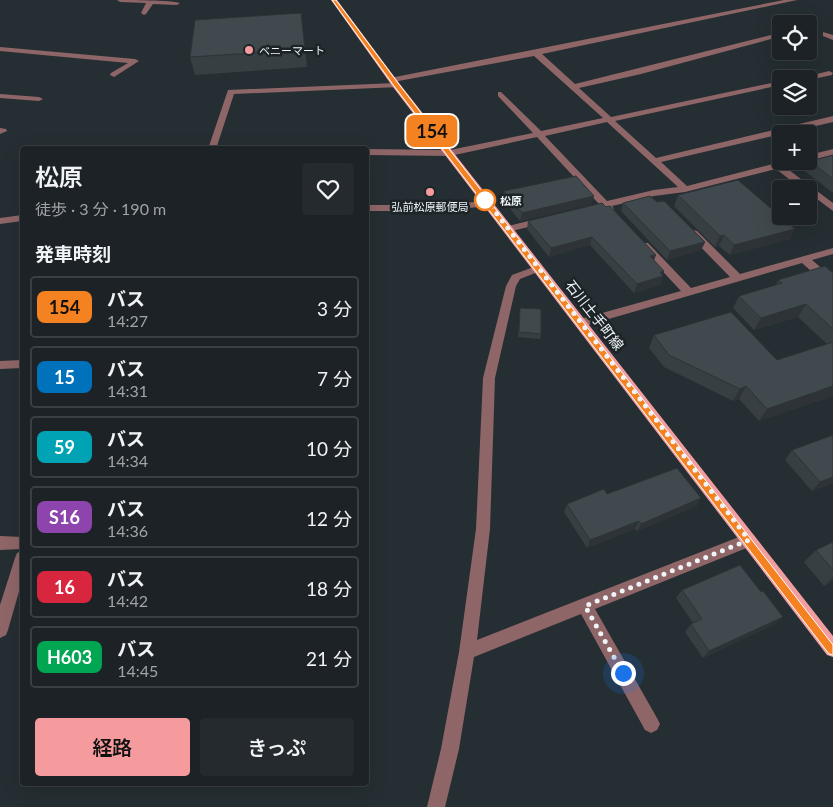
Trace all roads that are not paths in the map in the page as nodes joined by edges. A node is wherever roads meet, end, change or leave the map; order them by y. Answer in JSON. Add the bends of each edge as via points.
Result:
{"nodes":[{"id":1,"x":120,"y":0,"type":"edge"},
{"id":2,"x":335,"y":0,"type":"edge"},
{"id":3,"x":794,"y":0,"type":"edge"},
{"id":4,"x":151,"y":2,"type":"junction"},
{"id":5,"x":176,"y":3,"type":"dead end"},
{"id":6,"x":144,"y":13,"type":"dead end"},
{"id":7,"x":768,"y":37,"type":"dead end"},
{"id":8,"x":0,"y":49,"type":"edge"},
{"id":9,"x":536,"y":53,"type":"junction"},
{"id":10,"x":829,"y":73,"type":"dead end"},
{"id":11,"x":114,"y":75,"type":"dead end"},
{"id":12,"x":817,"y":76,"type":"edge"},
{"id":13,"x":394,"y":82,"type":"junction"},
{"id":14,"x":772,"y":85,"type":"edge"},
{"id":15,"x":572,"y":87,"type":"junction"},
{"id":16,"x":502,"y":94,"type":"dead end"},
{"id":17,"x":0,"y":96,"type":"edge"},
{"id":18,"x":39,"y":99,"type":"dead end"},
{"id":19,"x":608,"y":119,"type":"junction"},
{"id":20,"x":833,"y":119,"type":"edge"},
{"id":21,"x":539,"y":134,"type":"junction"},
{"id":22,"x":213,"y":146,"type":"edge"},
{"id":23,"x":369,"y":152,"type":"edge"},
{"id":24,"x":833,"y":152,"type":"edge"},
{"id":25,"x":450,"y":153,"type":"junction"},
{"id":26,"x":817,"y":156,"type":"edge"},
{"id":27,"x":654,"y":161,"type":"junction"},
{"id":28,"x":772,"y":167,"type":"edge"},
{"id":29,"x":783,"y":170,"type":"edge"},
{"id":30,"x":796,"y":180,"type":"edge"},
{"id":31,"x":685,"y":189,"type":"junction"},
{"id":32,"x":817,"y":196,"type":"edge"},
{"id":33,"x":489,"y":204,"type":"junction"},
{"id":34,"x":604,"y":205,"type":"junction"},
{"id":35,"x":369,"y":208,"type":"edge"},
{"id":36,"x":833,"y":208,"type":"edge"},
{"id":37,"x":576,"y":212,"type":"edge"},
{"id":38,"x":557,"y":217,"type":"edge"},
{"id":39,"x":20,"y":218,"type":"edge"},
{"id":40,"x":618,"y":219,"type":"edge"},
{"id":41,"x":0,"y":221,"type":"edge"},
{"id":42,"x":688,"y":228,"type":"edge"},
{"id":43,"x":508,"y":229,"type":"junction"},
{"id":44,"x":639,"y":240,"type":"edge"},
{"id":45,"x":833,"y":251,"type":"edge"},
{"id":46,"x":804,"y":259,"type":"junction"},
{"id":47,"x":539,"y":268,"type":"junction"},
{"id":48,"x":738,"y":278,"type":"junction"},
{"id":49,"x":833,"y":284,"type":"edge"},
{"id":50,"x":689,"y":292,"type":"junction"},
{"id":51,"x":581,"y":323,"type":"junction"},
{"id":52,"x":20,"y":364,"type":"edge"},
{"id":53,"x":0,"y":365,"type":"edge"},
{"id":54,"x":749,"y":540,"type":"junction"},
{"id":55,"x":0,"y":543,"type":"edge"},
{"id":56,"x":20,"y":543,"type":"edge"},
{"id":57,"x":20,"y":565,"type":"edge"},
{"id":58,"x":585,"y":606,"type":"junction"},
{"id":59,"x":0,"y":630,"type":"edge"},
{"id":60,"x":833,"y":649,"type":"edge"},
{"id":61,"x":467,"y":652,"type":"junction"},
{"id":62,"x":651,"y":724,"type":"dead end"},
{"id":63,"x":436,"y":807,"type":"edge"}],
"edges":[{"from":1,"to":4,"type":"street"},
{"from":2,"to":13,"type":"main road","name":"石川土手町線"},
{"from":3,"to":9,"type":"street"},
{"from":4,"to":5,"type":"street"},
{"from":4,"to":6,"type":"street"},
{"from":7,"to":15,"type":"street"},
{"from":8,"to":11,"type":"street","via":[[135,61]]},
{"from":9,"to":13,"type":"street"},
{"from":9,"to":15,"type":"street"},
{"from":10,"to":12,"type":"street"},
{"from":13,"to":22,"type":"street","via":[[231,92]]},
{"from":13,"to":25,"type":"main road","name":"石川土手町線"},
{"from":14,"to":19,"type":"street"},
{"from":15,"to":19,"type":"street"},
{"from":16,"to":21,"type":"street"},
{"from":17,"to":18,"type":"street"},
{"from":19,"to":21,"type":"street"},
{"from":19,"to":27,"type":"street"},
{"from":20,"to":27,"type":"street"},
{"from":21,"to":25,"type":"street"},
{"from":21,"to":34,"type":"street"},
{"from":23,"to":25,"type":"street"},
{"from":24,"to":26,"type":"street"},
{"from":25,"to":33,"type":"main road","name":"石川土手町線"},
{"from":27,"to":31,"type":"street"},
{"from":28,"to":31,"type":"street"},
{"from":29,"to":30,"type":"street"},
{"from":31,"to":34,"type":"street"},
{"from":32,"to":36,"type":"street"},
{"from":33,"to":35,"type":"street"},
{"from":33,"to":43,"type":"main road","name":"石川土手町線"},
{"from":34,"to":37,"type":"street"},
{"from":34,"to":40,"type":"street"},
{"from":38,"to":43,"type":"street"},
{"from":39,"to":41,"type":"street"},
{"from":42,"to":48,"type":"street"},
{"from":43,"to":47,"type":"main road","name":"石川土手町線"},
{"from":44,"to":50,"type":"street"},
{"from":45,"to":46,"type":"street"},
{"from":46,"to":48,"type":"street"},
{"from":46,"to":49,"type":"street"},
{"from":47,"to":51,"type":"main road","name":"石川土手町線"},
{"from":47,"to":61,"type":"street","via":[[516,277],[511,286],[488,378],[483,530]]},
{"from":48,"to":50,"type":"street"},
{"from":50,"to":51,"type":"street"},
{"from":51,"to":54,"type":"main road","name":"石川土手町線"},
{"from":52,"to":53,"type":"street"},
{"from":54,"to":58,"type":"street"},
{"from":54,"to":60,"type":"main road","name":"石川土手町線"},
{"from":55,"to":56,"type":"street"},
{"from":57,"to":59,"type":"street"},
{"from":58,"to":61,"type":"street"},
{"from":58,"to":62,"type":"street"},
{"from":61,"to":63,"type":"street"}]}
